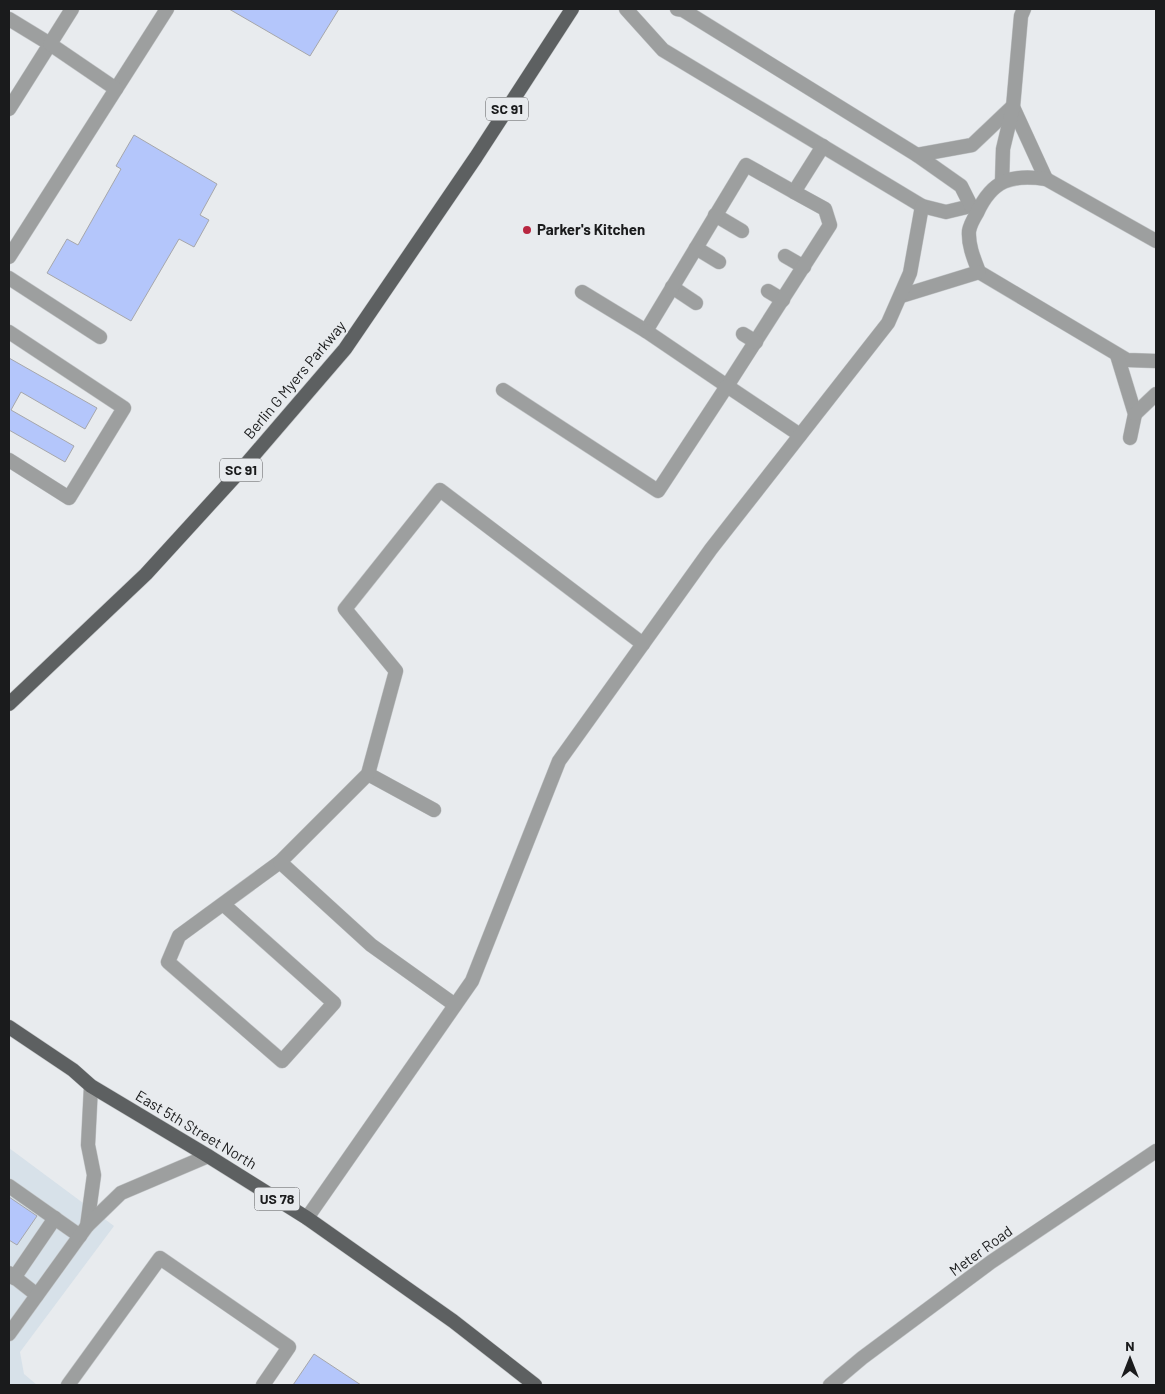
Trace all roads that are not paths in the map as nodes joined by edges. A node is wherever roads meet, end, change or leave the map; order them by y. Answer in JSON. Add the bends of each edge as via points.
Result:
{"nodes":[{"id":1,"x":72,"y":9,"type":"edge"},
{"id":2,"x":167,"y":9,"type":"edge"},
{"id":3,"x":572,"y":9,"type":"edge"},
{"id":4,"x":626,"y":9,"type":"edge"},
{"id":5,"x":676,"y":9,"type":"edge"},
{"id":6,"x":1024,"y":9,"type":"edge"},
{"id":7,"x":9,"y":19,"type":"edge"},
{"id":8,"x":50,"y":44,"type":"junction"},
{"id":9,"x":116,"y":89,"type":"junction"},
{"id":10,"x":1013,"y":107,"type":"junction"},
{"id":11,"x":9,"y":109,"type":"edge"},
{"id":12,"x":823,"y":146,"type":"junction"},
{"id":13,"x":917,"y":155,"type":"junction"},
{"id":14,"x":1046,"y":179,"type":"junction"},
{"id":15,"x":1002,"y":182,"type":"junction"},
{"id":16,"x":794,"y":192,"type":"junction"},
{"id":17,"x":922,"y":206,"type":"junction"},
{"id":18,"x":974,"y":208,"type":"junction"},
{"id":19,"x":716,"y":216,"type":"junction"},
{"id":20,"x":742,"y":231,"type":"dead end"},
{"id":21,"x":1156,"y":241,"type":"edge"},
{"id":22,"x":696,"y":248,"type":"junction"},
{"id":23,"x":785,"y":256,"type":"dead end"},
{"id":24,"x":9,"y":258,"type":"edge"},
{"id":25,"x":719,"y":262,"type":"dead end"},
{"id":26,"x":804,"y":267,"type":"junction"},
{"id":27,"x":980,"y":272,"type":"junction"},
{"id":28,"x":9,"y":278,"type":"edge"},
{"id":29,"x":672,"y":287,"type":"junction"},
{"id":30,"x":768,"y":291,"type":"dead end"},
{"id":31,"x":582,"y":292,"type":"dead end"},
{"id":32,"x":901,"y":296,"type":"junction"},
{"id":33,"x":783,"y":300,"type":"junction"},
{"id":34,"x":696,"y":303,"type":"dead end"},
{"id":35,"x":646,"y":331,"type":"junction"},
{"id":36,"x":9,"y":332,"type":"edge"},
{"id":37,"x":743,"y":334,"type":"dead end"},
{"id":38,"x":100,"y":337,"type":"dead end"},
{"id":39,"x":756,"y":342,"type":"junction"},
{"id":40,"x":1117,"y":355,"type":"junction"},
{"id":41,"x":1156,"y":361,"type":"edge"},
{"id":42,"x":728,"y":386,"type":"junction"},
{"id":43,"x":503,"y":390,"type":"dead end"},
{"id":44,"x":1156,"y":394,"type":"edge"},
{"id":45,"x":1135,"y":414,"type":"junction"},
{"id":46,"x":800,"y":435,"type":"junction"},
{"id":47,"x":1130,"y":438,"type":"dead end"},
{"id":48,"x":9,"y":460,"type":"edge"},
{"id":49,"x":643,"y":644,"type":"junction"},
{"id":50,"x":9,"y":704,"type":"edge"},
{"id":51,"x":368,"y":774,"type":"junction"},
{"id":52,"x":434,"y":810,"type":"dead end"},
{"id":53,"x":280,"y":862,"type":"junction"},
{"id":54,"x":224,"y":904,"type":"junction"},
{"id":55,"x":455,"y":1006,"type":"junction"},
{"id":56,"x":9,"y":1027,"type":"edge"},
{"id":57,"x":91,"y":1086,"type":"junction"},
{"id":58,"x":1156,"y":1151,"type":"edge"},
{"id":59,"x":208,"y":1156,"type":"junction"},
{"id":60,"x":9,"y":1186,"type":"edge"},
{"id":61,"x":55,"y":1218,"type":"junction"},
{"id":62,"x":307,"y":1218,"type":"junction"},
{"id":63,"x":84,"y":1231,"type":"junction"},
{"id":64,"x":11,"y":1276,"type":"edge"},
{"id":65,"x":37,"y":1295,"type":"junction"},
{"id":66,"x":9,"y":1334,"type":"edge"},
{"id":67,"x":68,"y":1385,"type":"edge"},
{"id":68,"x":263,"y":1385,"type":"edge"},
{"id":69,"x":535,"y":1385,"type":"edge"},
{"id":70,"x":830,"y":1385,"type":"edge"}],
"edges":[{"from":1,"to":8,"type":"lane"},
{"from":2,"to":9,"type":"lane"},
{"from":3,"to":50,"type":"main road","name":"Berlin G Myers Parkway","number":"SC 91","via":[[346,349],[146,574]]},
{"from":4,"to":12,"type":"lane","via":[[663,50]]},
{"from":5,"to":13,"type":"lane","via":[[683,10]]},
{"from":6,"to":10,"type":"lane"},
{"from":7,"to":8,"type":"lane"},
{"from":8,"to":9,"type":"lane"},
{"from":8,"to":11,"type":"lane"},
{"from":9,"to":24,"type":"lane"},
{"from":10,"to":13,"type":"lane","via":[[972,145]]},
{"from":10,"to":14,"type":"lane"},
{"from":10,"to":15,"type":"lane","via":[[1003,149]]},
{"from":12,"to":16,"type":"lane"},
{"from":12,"to":17,"type":"lane"},
{"from":13,"to":18,"type":"lane","via":[[961,186]]},
{"from":14,"to":15,"type":"lane","via":[[1026,176]]},
{"from":14,"to":21,"type":"lane"},
{"from":15,"to":18,"type":"lane"},
{"from":16,"to":19,"type":"lane","via":[[746,165]]},
{"from":16,"to":26,"type":"lane","via":[[825,209],[830,225]]},
{"from":17,"to":18,"type":"lane","via":[[946,212]]},
{"from":17,"to":32,"type":"lane","via":[[910,273]]},
{"from":18,"to":27,"type":"lane","via":[[969,230],[972,252]]},
{"from":19,"to":20,"type":"lane"},
{"from":19,"to":22,"type":"lane"},
{"from":22,"to":25,"type":"lane"},
{"from":22,"to":29,"type":"lane"},
{"from":23,"to":26,"type":"lane"},
{"from":26,"to":33,"type":"lane"},
{"from":27,"to":32,"type":"lane"},
{"from":27,"to":40,"type":"lane"},
{"from":28,"to":38,"type":"lane"},
{"from":29,"to":34,"type":"lane"},
{"from":29,"to":35,"type":"lane"},
{"from":30,"to":33,"type":"lane"},
{"from":31,"to":35,"type":"lane"},
{"from":32,"to":46,"type":"lane","via":[[888,323]]},
{"from":33,"to":39,"type":"lane"},
{"from":35,"to":42,"type":"lane"},
{"from":36,"to":48,"type":"lane","via":[[124,408],[69,498]]},
{"from":37,"to":39,"type":"lane"},
{"from":39,"to":42,"type":"lane"},
{"from":40,"to":41,"type":"lane","via":[[1127,360]]},
{"from":40,"to":45,"type":"lane"},
{"from":42,"to":43,"type":"lane","via":[[658,491]]},
{"from":42,"to":46,"type":"lane"},
{"from":44,"to":45,"type":"lane"},
{"from":45,"to":47,"type":"lane"},
{"from":46,"to":49,"type":"lane","via":[[711,549]]},
{"from":49,"to":51,"type":"lane","via":[[440,490],[345,609],[396,671]]},
{"from":49,"to":55,"type":"lane","via":[[559,761],[472,981]]},
{"from":51,"to":52,"type":"lane"},
{"from":51,"to":53,"type":"lane"},
{"from":53,"to":54,"type":"lane"},
{"from":53,"to":55,"type":"lane","via":[[371,945]]},
{"from":54,"to":54,"type":"lane","via":[[179,936],[168,962],[282,1061],[334,1003]]},
{"from":55,"to":62,"type":"lane"},
{"from":56,"to":57,"type":"main road","name":"East 5th Street North","number":"US 78"},
{"from":57,"to":59,"type":"main road","name":"East 5th Street North","number":"US 78"},
{"from":57,"to":63,"type":"lane","via":[[88,1145],[94,1175]]},
{"from":58,"to":70,"type":"lane","name":"Meter Road","via":[[991,1262]]},
{"from":59,"to":62,"type":"main road","name":"East 5th Street North","number":"US 78"},
{"from":59,"to":63,"type":"lane","via":[[121,1193]]},
{"from":60,"to":61,"type":"lane"},
{"from":61,"to":63,"type":"lane"},
{"from":61,"to":64,"type":"lane"},
{"from":62,"to":69,"type":"main road","name":"East 5th Street North","number":"US 78","via":[[453,1321]]},
{"from":63,"to":65,"type":"lane"},
{"from":64,"to":65,"type":"lane"},
{"from":65,"to":66,"type":"lane"},
{"from":67,"to":68,"type":"lane","via":[[160,1258],[289,1347]]}]}
